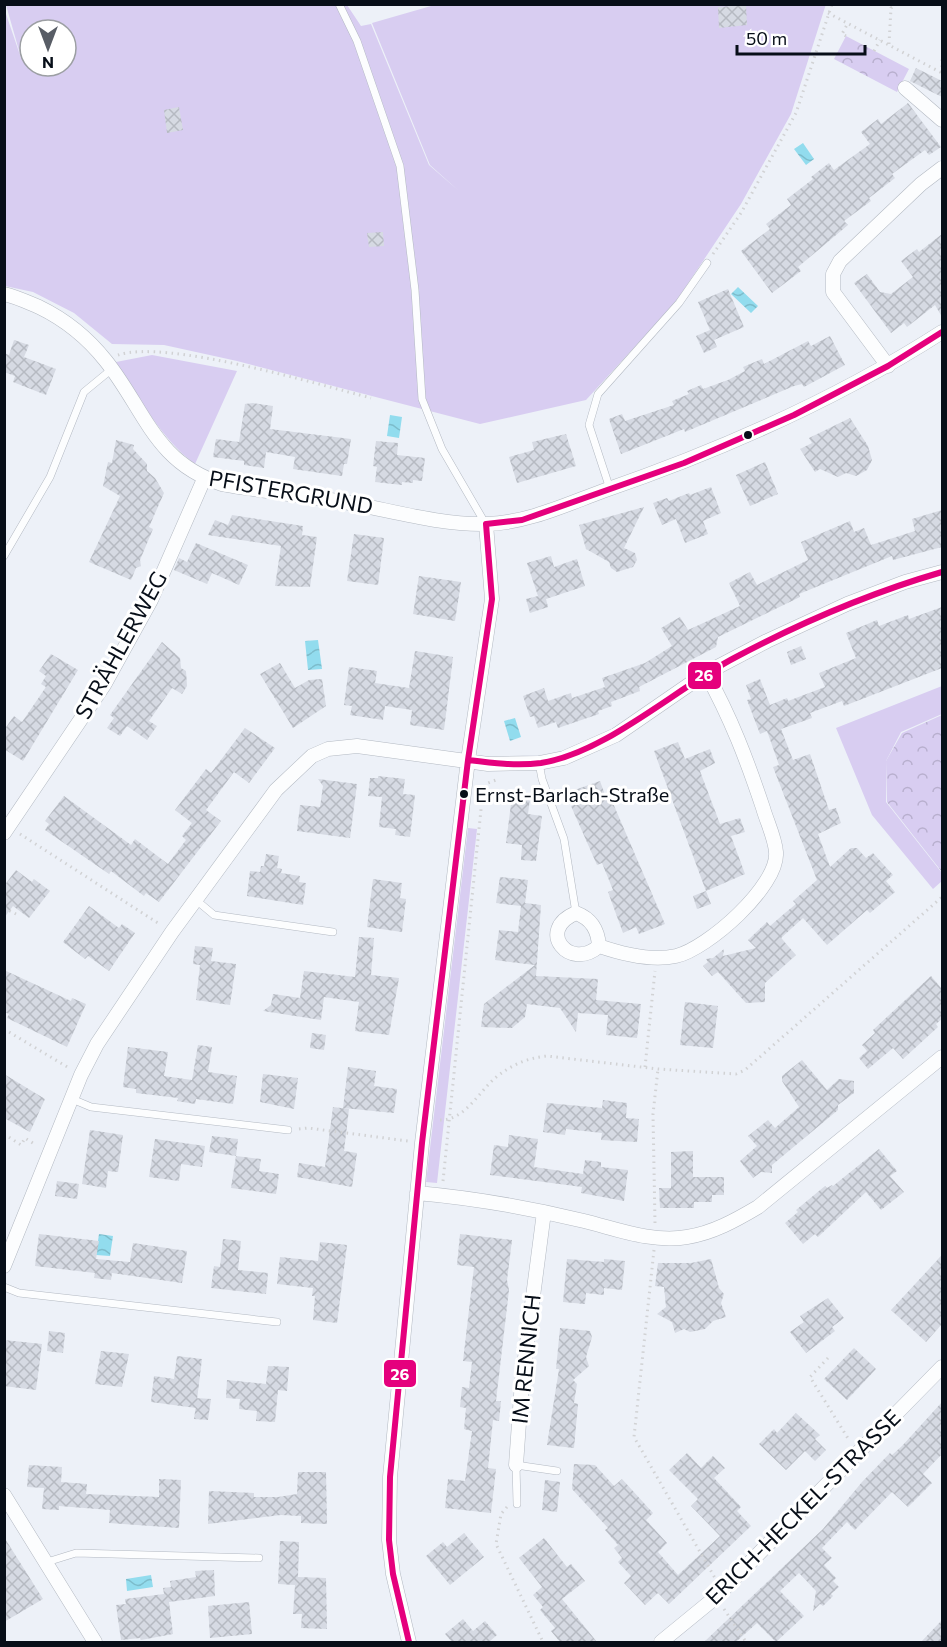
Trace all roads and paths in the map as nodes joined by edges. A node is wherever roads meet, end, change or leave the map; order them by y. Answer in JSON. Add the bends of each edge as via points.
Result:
{"nodes":[{"id":1,"x":339,"y":4,"type":"edge"},
{"id":2,"x":832,"y":4,"type":"edge"},
{"id":3,"x":897,"y":4,"type":"edge"},
{"id":4,"x":828,"y":13,"type":"junction"},
{"id":5,"x":848,"y":22,"type":"junction"},
{"id":6,"x":846,"y":36,"type":"dead end"},
{"id":7,"x":880,"y":40,"type":"junction"},
{"id":8,"x":889,"y":44,"type":"junction"},
{"id":9,"x":874,"y":51,"type":"dead end"},
{"id":10,"x":942,"y":58,"type":"edge"},
{"id":11,"x":942,"y":73,"type":"edge"},
{"id":12,"x":905,"y":88,"type":"dead end"},
{"id":13,"x":942,"y":120,"type":"edge"},
{"id":14,"x":942,"y":168,"type":"edge"},
{"id":15,"x":707,"y":263,"type":"joint"},
{"id":16,"x":4,"y":294,"type":"edge"},
{"id":17,"x":942,"y":332,"type":"edge"},
{"id":18,"x":109,"y":365,"type":"junction"},
{"id":19,"x":888,"y":366,"type":"junction"},
{"id":20,"x":371,"y":398,"type":"dead end"},
{"id":21,"x":204,"y":479,"type":"junction"},
{"id":22,"x":609,"y":489,"type":"junction"},
{"id":23,"x":486,"y":524,"type":"junction"},
{"id":24,"x":4,"y":556,"type":"edge"},
{"id":25,"x":942,"y":572,"type":"edge"},
{"id":26,"x":706,"y":673,"type":"junction"},
{"id":27,"x":468,"y":760,"type":"junction"},
{"id":28,"x":539,"y":763,"type":"junction"},
{"id":29,"x":488,"y":783,"type":"dead end"},
{"id":30,"x":4,"y":833,"type":"edge"},
{"id":31,"x":19,"y":834,"type":"dead end"},
{"id":32,"x":942,"y":897,"type":"edge"},
{"id":33,"x":196,"y":900,"type":"junction"},
{"id":34,"x":4,"y":908,"type":"edge"},
{"id":35,"x":576,"y":913,"type":"junction"},
{"id":36,"x":16,"y":914,"type":"dead end"},
{"id":37,"x":172,"y":932,"type":"junction"},
{"id":38,"x":333,"y":932,"type":"dead end"},
{"id":39,"x":599,"y":946,"type":"junction"},
{"id":40,"x":657,"y":957,"type":"junction"},
{"id":41,"x":4,"y":1029,"type":"edge"},
{"id":42,"x":942,"y":1057,"type":"edge"},
{"id":43,"x":645,"y":1067,"type":"junction"},
{"id":44,"x":658,"y":1069,"type":"junction"},
{"id":45,"x":81,"y":1076,"type":"junction"},
{"id":46,"x":72,"y":1099,"type":"junction"},
{"id":47,"x":425,"y":1120,"type":"junction"},
{"id":48,"x":449,"y":1120,"type":"junction"},
{"id":49,"x":288,"y":1130,"type":"joint"},
{"id":50,"x":4,"y":1134,"type":"edge"},
{"id":51,"x":422,"y":1143,"type":"junction"},
{"id":52,"x":51,"y":1154,"type":"junction"},
{"id":53,"x":417,"y":1193,"type":"junction"},
{"id":54,"x":442,"y":1195,"type":"junction"},
{"id":55,"x":544,"y":1212,"type":"junction"},
{"id":56,"x":655,"y":1238,"type":"junction"},
{"id":57,"x":4,"y":1266,"type":"edge"},
{"id":58,"x":4,"y":1287,"type":"edge"},
{"id":59,"x":277,"y":1322,"type":"dead end"},
{"id":60,"x":828,"y":1358,"type":"dead end"},
{"id":61,"x":942,"y":1367,"type":"edge"},
{"id":62,"x":844,"y":1434,"type":"dead end"},
{"id":63,"x":516,"y":1465,"type":"junction"},
{"id":64,"x":557,"y":1471,"type":"dead end"},
{"id":65,"x":4,"y":1495,"type":"edge"},
{"id":66,"x":517,"y":1504,"type":"joint"},
{"id":67,"x":259,"y":1558,"type":"dead end"},
{"id":68,"x":47,"y":1562,"type":"junction"},
{"id":69,"x":708,"y":1567,"type":"dead end"},
{"id":70,"x":716,"y":1596,"type":"junction"},
{"id":71,"x":95,"y":1642,"type":"edge"},
{"id":72,"x":409,"y":1642,"type":"edge"},
{"id":73,"x":543,"y":1642,"type":"edge"},
{"id":74,"x":661,"y":1642,"type":"edge"},
{"id":75,"x":746,"y":1642,"type":"edge"}],
"edges":[{"from":1,"to":23,"type":"lane","via":[[357,41],[400,166],[415,290],[422,399],[442,449]]},
{"from":2,"to":4,"type":"path"},
{"from":3,"to":8,"type":"path","via":[[891,8]]},
{"from":4,"to":5,"type":"path"},
{"from":4,"to":15,"type":"path","via":[[796,113],[741,213]]},
{"from":5,"to":6,"type":"path","via":[[842,34]]},
{"from":5,"to":7,"type":"path"},
{"from":7,"to":8,"type":"path"},
{"from":7,"to":9,"type":"path"},
{"from":8,"to":11,"type":"path"},
{"from":10,"to":11,"type":"path"},
{"from":12,"to":13,"type":"street"},
{"from":14,"to":19,"type":"street","via":[[840,261],[833,274],[832,292]]},
{"from":15,"to":22,"type":"lane","via":[[679,303],[598,394],[589,425]]},
{"from":16,"to":18,"type":"street","name":"PFISTERGRUND","via":[[60,317],[84,336]]},
{"from":17,"to":19,"type":"street","name":"PFISTERGRUND"},
{"from":18,"to":20,"type":"path","via":[[121,354],[149,351],[242,366]]},
{"from":18,"to":21,"type":"street","name":"PFISTERGRUND","via":[[157,441],[180,464]]},
{"from":18,"to":24,"type":"lane","via":[[84,392],[50,477]]},
{"from":19,"to":22,"type":"street","name":"PFISTERGRUND","via":[[794,416],[684,463]]},
{"from":21,"to":23,"type":"street","name":"PFISTERGRUND","via":[[448,522]]},
{"from":21,"to":30,"type":"street","name":"STRÄHLERWEG","via":[[151,600],[104,685]]},
{"from":22,"to":23,"type":"street","name":"PFISTERGRUND","via":[[522,520]]},
{"from":23,"to":27,"type":"street","via":[[492,599]]},
{"from":25,"to":26,"type":"street","via":[[847,604]]},
{"from":26,"to":28,"type":"street","via":[[598,745]]},
{"from":26,"to":40,"type":"street","via":[[733,724],[777,851],[776,862],[763,891],[712,936],[687,953]]},
{"from":27,"to":28,"type":"street","via":[[488,764]]},
{"from":27,"to":33,"type":"street","via":[[357,746],[328,749],[312,756],[276,790]]},
{"from":27,"to":47,"type":"street"},
{"from":28,"to":35,"type":"lane","via":[[564,839]]},
{"from":29,"to":48,"type":"path","via":[[483,790]]},
{"from":31,"to":37,"type":"path"},
{"from":32,"to":44,"type":"path","via":[[745,1070],[725,1075]]},
{"from":33,"to":37,"type":"street"},
{"from":33,"to":38,"type":"lane","via":[[214,915]]},
{"from":34,"to":36,"type":"path"},
{"from":35,"to":39,"type":"street","via":[[593,924]]},
{"from":35,"to":39,"type":"street","via":[[559,926],[560,946],[583,955]]},
{"from":37,"to":45,"type":"street","via":[[119,1008]]},
{"from":39,"to":40,"type":"street","via":[[619,953]]},
{"from":40,"to":43,"type":"path"},
{"from":41,"to":45,"type":"path"},
{"from":42,"to":56,"type":"street","via":[[759,1207],[724,1226],[686,1238]]},
{"from":43,"to":44,"type":"path"},
{"from":43,"to":48,"type":"path","via":[[547,1056],[524,1060],[495,1078],[457,1118]]},
{"from":44,"to":56,"type":"path","via":[[653,1114]]},
{"from":45,"to":46,"type":"street"},
{"from":46,"to":49,"type":"lane","via":[[91,1107]]},
{"from":46,"to":52,"type":"street"},
{"from":47,"to":48,"type":"path"},
{"from":47,"to":51,"type":"street"},
{"from":48,"to":54,"type":"path"},
{"from":49,"to":51,"type":"path","via":[[308,1128]]},
{"from":50,"to":52,"type":"path","via":[[21,1145],[24,1138]]},
{"from":51,"to":53,"type":"street"},
{"from":52,"to":57,"type":"street"},
{"from":53,"to":54,"type":"street"},
{"from":53,"to":72,"type":"street","via":[[390,1477],[389,1540]]},
{"from":54,"to":55,"type":"street"},
{"from":55,"to":56,"type":"street"},
{"from":55,"to":63,"type":"street","name":"IM RENNICH","via":[[522,1381]]},
{"from":56,"to":69,"type":"path","via":[[634,1437]]},
{"from":58,"to":59,"type":"lane","via":[[19,1293]]},
{"from":60,"to":62,"type":"path","via":[[810,1377]]},
{"from":61,"to":70,"type":"street","name":"ERICH-HECKEL-STRASSE"},
{"from":63,"to":64,"type":"lane"},
{"from":63,"to":66,"type":"lane"},
{"from":65,"to":68,"type":"street"},
{"from":66,"to":73,"type":"path","via":[[506,1507],[501,1514],[496,1544]]},
{"from":67,"to":68,"type":"lane","via":[[76,1553]]},
{"from":68,"to":71,"type":"street"},
{"from":70,"to":74,"type":"street","name":"ERICH-HECKEL-STRASSE"},
{"from":70,"to":75,"type":"path"}]}
